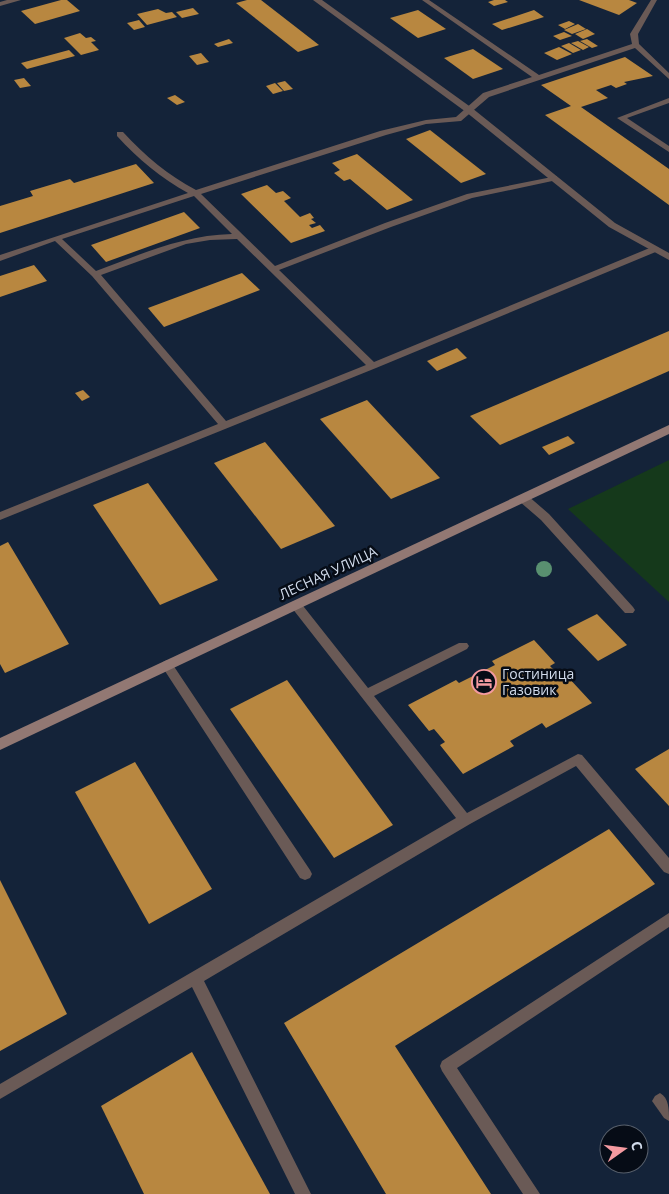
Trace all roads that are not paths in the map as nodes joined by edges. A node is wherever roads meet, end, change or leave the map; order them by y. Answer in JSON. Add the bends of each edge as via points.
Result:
{"nodes":[{"id":1,"x":17,"y":0,"type":"edge"},
{"id":2,"x":317,"y":0,"type":"edge"},
{"id":3,"x":425,"y":0,"type":"edge"},
{"id":4,"x":654,"y":0,"type":"edge"},
{"id":5,"x":0,"y":4,"type":"edge"},
{"id":6,"x":636,"y":45,"type":"junction"},
{"id":7,"x":669,"y":77,"type":"edge"},
{"id":8,"x":538,"y":78,"type":"junction"},
{"id":9,"x":669,"y":100,"type":"edge"},
{"id":10,"x":470,"y":110,"type":"junction"},
{"id":11,"x":120,"y":134,"type":"dead end"},
{"id":12,"x":669,"y":150,"type":"edge"},
{"id":13,"x":554,"y":178,"type":"junction"},
{"id":14,"x":195,"y":193,"type":"junction"},
{"id":15,"x":239,"y":236,"type":"junction"},
{"id":16,"x":56,"y":238,"type":"junction"},
{"id":17,"x":655,"y":249,"type":"junction"},
{"id":18,"x":669,"y":257,"type":"edge"},
{"id":19,"x":0,"y":258,"type":"edge"},
{"id":20,"x":274,"y":269,"type":"junction"},
{"id":21,"x":95,"y":274,"type":"junction"},
{"id":22,"x":373,"y":366,"type":"junction"},
{"id":23,"x":225,"y":426,"type":"junction"},
{"id":24,"x":669,"y":428,"type":"edge"},
{"id":25,"x":523,"y":498,"type":"junction"},
{"id":26,"x":0,"y":516,"type":"edge"},
{"id":27,"x":296,"y":605,"type":"junction"},
{"id":28,"x":628,"y":610,"type":"dead end"},
{"id":29,"x":463,"y":646,"type":"dead end"},
{"id":30,"x":168,"y":665,"type":"junction"},
{"id":31,"x":366,"y":694,"type":"junction"},
{"id":32,"x":0,"y":744,"type":"edge"},
{"id":33,"x":465,"y":820,"type":"junction"},
{"id":34,"x":669,"y":868,"type":"edge"},
{"id":35,"x":306,"y":874,"type":"dead end"},
{"id":36,"x":669,"y":919,"type":"edge"},
{"id":37,"x":194,"y":978,"type":"junction"},
{"id":38,"x":0,"y":1092,"type":"edge"},
{"id":39,"x":303,"y":1194,"type":"edge"},
{"id":40,"x":532,"y":1194,"type":"edge"}],
"edges":[{"from":1,"to":5,"type":"street"},
{"from":2,"to":10,"type":"street"},
{"from":3,"to":8,"type":"lane"},
{"from":4,"to":6,"type":"lane","via":[[634,34]]},
{"from":6,"to":7,"type":"lane"},
{"from":6,"to":8,"type":"lane"},
{"from":8,"to":10,"type":"lane","via":[[486,95]]},
{"from":9,"to":12,"type":"lane","via":[[621,118]]},
{"from":10,"to":13,"type":"street"},
{"from":10,"to":14,"type":"lane","via":[[458,119],[426,122],[383,133]]},
{"from":11,"to":14,"type":"lane","via":[[140,157],[165,177]]},
{"from":13,"to":17,"type":"street","via":[[612,225]]},
{"from":13,"to":20,"type":"lane","via":[[470,196]]},
{"from":14,"to":15,"type":"lane"},
{"from":14,"to":16,"type":"lane"},
{"from":15,"to":20,"type":"lane"},
{"from":15,"to":21,"type":"lane","via":[[184,242]]},
{"from":16,"to":19,"type":"lane"},
{"from":16,"to":21,"type":"lane"},
{"from":17,"to":18,"type":"street"},
{"from":17,"to":22,"type":"lane"},
{"from":20,"to":22,"type":"lane"},
{"from":21,"to":23,"type":"lane"},
{"from":22,"to":23,"type":"lane"},
{"from":23,"to":26,"type":"lane"},
{"from":24,"to":25,"type":"main road","name":"ЛЕСНАЯ УЛИЦА"},
{"from":25,"to":27,"type":"main road","name":"ЛЕСНАЯ УЛИЦА"},
{"from":25,"to":28,"type":"lane","via":[[545,517]]},
{"from":27,"to":30,"type":"main road","name":"ЛЕСНАЯ УЛИЦА"},
{"from":27,"to":31,"type":"lane"},
{"from":29,"to":31,"type":"lane"},
{"from":30,"to":32,"type":"main road","name":"ЛЕСНАЯ УЛИЦА"},
{"from":30,"to":35,"type":"lane"},
{"from":31,"to":33,"type":"lane"},
{"from":33,"to":34,"type":"lane","via":[[578,759]]},
{"from":33,"to":37,"type":"lane"},
{"from":36,"to":40,"type":"lane","via":[[447,1066]]},
{"from":37,"to":38,"type":"lane"},
{"from":37,"to":39,"type":"lane"}]}
